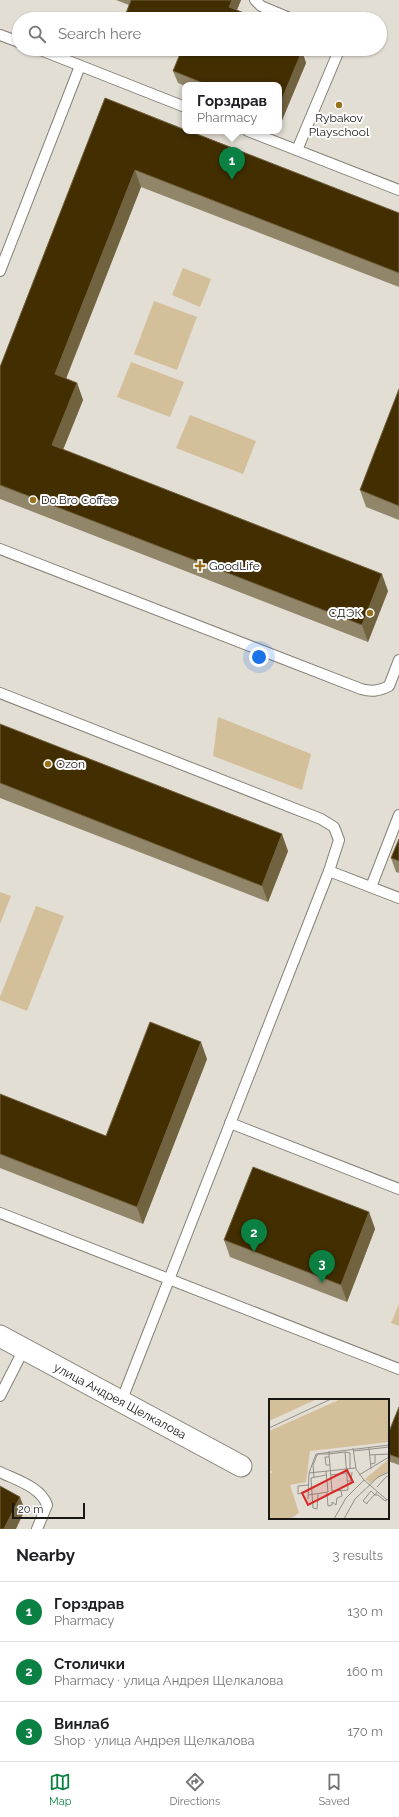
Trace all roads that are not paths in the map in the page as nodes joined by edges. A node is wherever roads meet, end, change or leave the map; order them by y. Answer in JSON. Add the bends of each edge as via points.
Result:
{"nodes":[{"id":1,"x":255,"y":0,"type":"edge"},
{"id":2,"x":275,"y":12,"type":"edge"},
{"id":3,"x":0,"y":35,"type":"edge"},
{"id":4,"x":12,"y":39,"type":"edge"},
{"id":5,"x":55,"y":56,"type":"edge"},
{"id":6,"x":337,"y":56,"type":"edge"},
{"id":7,"x":80,"y":66,"type":"junction"},
{"id":8,"x":182,"y":105,"type":"edge"},
{"id":9,"x":256,"y":134,"type":"edge"},
{"id":10,"x":297,"y":150,"type":"junction"},
{"id":11,"x":399,"y":190,"type":"edge"},
{"id":12,"x":0,"y":271,"type":"edge"},
{"id":13,"x":0,"y":549,"type":"edge"},
{"id":14,"x":399,"y":660,"type":"edge"},
{"id":15,"x":0,"y":693,"type":"edge"},
{"id":16,"x":399,"y":816,"type":"edge"},
{"id":17,"x":328,"y":871,"type":"junction"},
{"id":18,"x":371,"y":887,"type":"junction"},
{"id":19,"x":399,"y":898,"type":"edge"},
{"id":20,"x":230,"y":1123,"type":"junction"},
{"id":21,"x":399,"y":1189,"type":"edge"},
{"id":22,"x":0,"y":1213,"type":"edge"},
{"id":23,"x":169,"y":1279,"type":"junction"},
{"id":24,"x":0,"y":1336,"type":"edge"},
{"id":25,"x":24,"y":1349,"type":"junction"},
{"id":26,"x":399,"y":1369,"type":"edge"},
{"id":27,"x":0,"y":1396,"type":"edge"},
{"id":28,"x":121,"y":1402,"type":"junction"},
{"id":29,"x":241,"y":1466,"type":"dead end"},
{"id":30,"x":0,"y":1472,"type":"edge"},
{"id":31,"x":36,"y":1529,"type":"edge"}],
"edges":[{"from":1,"to":2,"type":"lane","via":[[261,6]]},
{"from":3,"to":4,"type":"lane"},
{"from":5,"to":7,"type":"lane"},
{"from":6,"to":10,"type":"lane"},
{"from":7,"to":8,"type":"lane"},
{"from":7,"to":12,"type":"lane"},
{"from":9,"to":10,"type":"lane"},
{"from":10,"to":11,"type":"lane"},
{"from":13,"to":14,"type":"lane","via":[[372,692],[389,686]]},
{"from":15,"to":17,"type":"lane","via":[[322,819],[334,827],[339,840]]},
{"from":16,"to":18,"type":"lane"},
{"from":17,"to":18,"type":"lane"},
{"from":17,"to":20,"type":"lane"},
{"from":18,"to":19,"type":"lane"},
{"from":20,"to":21,"type":"lane"},
{"from":20,"to":23,"type":"lane"},
{"from":22,"to":23,"type":"lane"},
{"from":23,"to":26,"type":"lane"},
{"from":23,"to":28,"type":"lane"},
{"from":24,"to":25,"type":"street","name":"улица Андрея Щелкалова"},
{"from":25,"to":27,"type":"lane"},
{"from":25,"to":28,"type":"street","name":"улица Андрея Щелкалова"},
{"from":28,"to":29,"type":"street","name":"улица Андрея Щелкалова"},
{"from":30,"to":31,"type":"lane","via":[[36,1490],[45,1498],[47,1505]]}]}
